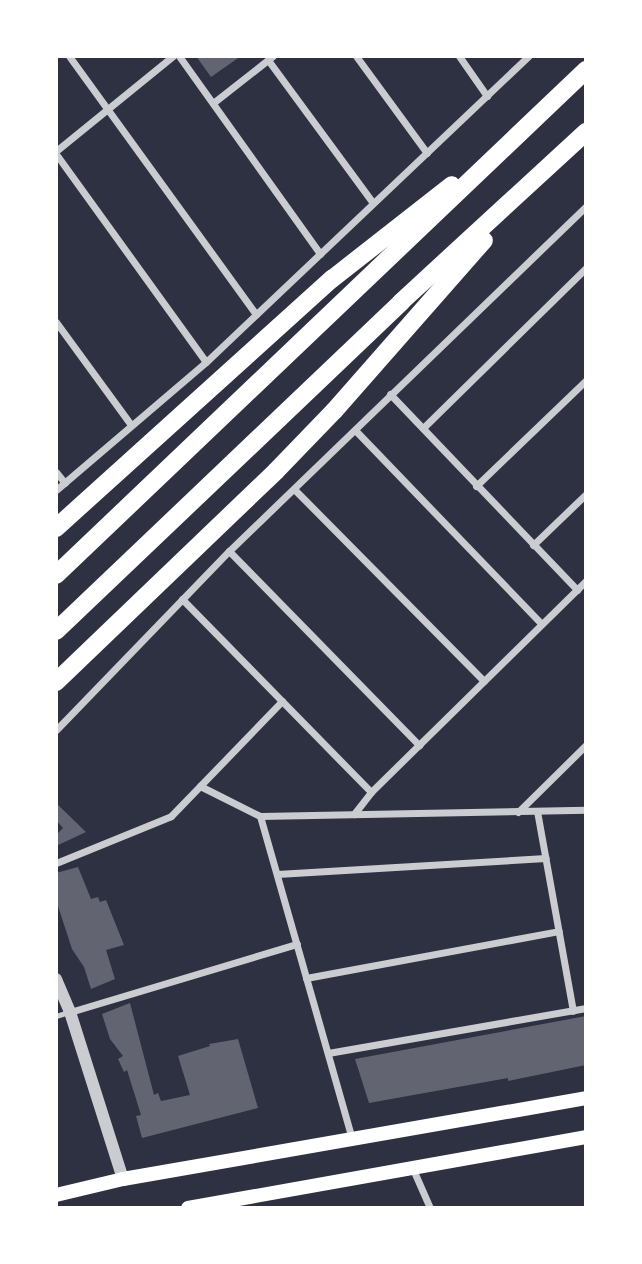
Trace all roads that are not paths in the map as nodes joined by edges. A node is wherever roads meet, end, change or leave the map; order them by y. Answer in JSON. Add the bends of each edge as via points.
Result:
{"nodes":[{"id":1,"x":69,"y":56,"type":"edge"},
{"id":2,"x":173,"y":56,"type":"edge"},
{"id":3,"x":179,"y":56,"type":"edge"},
{"id":4,"x":356,"y":56,"type":"edge"},
{"id":5,"x":459,"y":56,"type":"edge"},
{"id":6,"x":529,"y":56,"type":"edge"},
{"id":7,"x":271,"y":58,"type":"edge"},
{"id":8,"x":586,"y":70,"type":"edge"},
{"id":9,"x":487,"y":96,"type":"junction"},
{"id":10,"x":213,"y":103,"type":"junction"},
{"id":11,"x":107,"y":109,"type":"junction"},
{"id":12,"x":531,"y":122,"type":"junction"},
{"id":13,"x":586,"y":132,"type":"edge"},
{"id":14,"x":56,"y":152,"type":"edge"},
{"id":15,"x":426,"y":153,"type":"junction"},
{"id":16,"x":551,"y":166,"type":"junction"},
{"id":17,"x":373,"y":203,"type":"junction"},
{"id":18,"x":585,"y":210,"type":"edge"},
{"id":19,"x":320,"y":254,"type":"junction"},
{"id":20,"x":586,"y":268,"type":"edge"},
{"id":21,"x":256,"y":314,"type":"junction"},
{"id":22,"x":56,"y":322,"type":"edge"},
{"id":23,"x":206,"y":362,"type":"junction"},
{"id":24,"x":586,"y":380,"type":"edge"},
{"id":25,"x":390,"y":394,"type":"junction"},
{"id":26,"x":131,"y":425,"type":"junction"},
{"id":27,"x":423,"y":428,"type":"junction"},
{"id":28,"x":355,"y":430,"type":"junction"},
{"id":29,"x":56,"y":472,"type":"edge"},
{"id":30,"x":65,"y":483,"type":"junction"},
{"id":31,"x":476,"y":486,"type":"junction"},
{"id":32,"x":294,"y":489,"type":"junction"},
{"id":33,"x":56,"y":490,"type":"edge"},
{"id":34,"x":586,"y":494,"type":"edge"},
{"id":35,"x":56,"y":528,"type":"edge"},
{"id":36,"x":533,"y":545,"type":"junction"},
{"id":37,"x":229,"y":551,"type":"junction"},
{"id":38,"x":56,"y":575,"type":"edge"},
{"id":39,"x":586,"y":581,"type":"edge"},
{"id":40,"x":577,"y":590,"type":"junction"},
{"id":41,"x":181,"y":599,"type":"junction"},
{"id":42,"x":542,"y":624,"type":"junction"},
{"id":43,"x":56,"y":631,"type":"edge"},
{"id":44,"x":484,"y":681,"type":"junction"},
{"id":45,"x":56,"y":682,"type":"edge"},
{"id":46,"x":282,"y":701,"type":"junction"},
{"id":47,"x":56,"y":730,"type":"edge"},
{"id":48,"x":419,"y":744,"type":"junction"},
{"id":49,"x":586,"y":745,"type":"edge"},
{"id":50,"x":200,"y":786,"type":"junction"},
{"id":51,"x":371,"y":792,"type":"junction"},
{"id":52,"x":586,"y":810,"type":"edge"},
{"id":53,"x":518,"y":811,"type":"junction"},
{"id":54,"x":537,"y":811,"type":"junction"},
{"id":55,"x":354,"y":814,"type":"junction"},
{"id":56,"x":260,"y":816,"type":"junction"},
{"id":57,"x":546,"y":858,"type":"junction"},
{"id":58,"x":56,"y":863,"type":"edge"},
{"id":59,"x":277,"y":874,"type":"junction"},
{"id":60,"x":559,"y":931,"type":"junction"},
{"id":61,"x":297,"y":944,"type":"junction"},
{"id":62,"x":306,"y":978,"type":"junction"},
{"id":63,"x":56,"y":979,"type":"edge"},
{"id":64,"x":586,"y":1008,"type":"edge"},
{"id":65,"x":573,"y":1010,"type":"junction"},
{"id":66,"x":70,"y":1012,"type":"junction"},
{"id":67,"x":56,"y":1016,"type":"edge"},
{"id":68,"x":328,"y":1053,"type":"junction"},
{"id":69,"x":586,"y":1098,"type":"edge"},
{"id":70,"x":586,"y":1138,"type":"edge"},
{"id":71,"x":353,"y":1141,"type":"junction"},
{"id":72,"x":412,"y":1166,"type":"junction"},
{"id":73,"x":123,"y":1179,"type":"junction"},
{"id":74,"x":56,"y":1195,"type":"edge"},
{"id":75,"x":188,"y":1208,"type":"edge"},
{"id":76,"x":430,"y":1208,"type":"edge"}],
"edges":[{"from":1,"to":11,"type":"street"},
{"from":2,"to":11,"type":"street"},
{"from":3,"to":10,"type":"street"},
{"from":4,"to":15,"type":"street"},
{"from":5,"to":9,"type":"street"},
{"from":6,"to":9,"type":"street"},
{"from":7,"to":10,"type":"street"},
{"from":7,"to":17,"type":"street"},
{"from":8,"to":12,"type":"highway"},
{"from":9,"to":15,"type":"street"},
{"from":10,"to":19,"type":"street"},
{"from":11,"to":14,"type":"street"},
{"from":11,"to":21,"type":"street"},
{"from":12,"to":35,"type":"highway","via":[[332,279]]},
{"from":12,"to":38,"type":"highway"},
{"from":13,"to":16,"type":"highway"},
{"from":14,"to":23,"type":"street"},
{"from":15,"to":17,"type":"street"},
{"from":16,"to":43,"type":"highway","via":[[401,302]]},
{"from":16,"to":45,"type":"highway","via":[[334,411]]},
{"from":17,"to":19,"type":"street"},
{"from":18,"to":25,"type":"street"},
{"from":19,"to":21,"type":"street"},
{"from":20,"to":27,"type":"street"},
{"from":21,"to":23,"type":"street"},
{"from":22,"to":26,"type":"street"},
{"from":23,"to":26,"type":"street"},
{"from":24,"to":31,"type":"street"},
{"from":25,"to":27,"type":"street"},
{"from":25,"to":28,"type":"street"},
{"from":26,"to":30,"type":"street"},
{"from":27,"to":31,"type":"street"},
{"from":28,"to":32,"type":"street"},
{"from":28,"to":42,"type":"street"},
{"from":29,"to":30,"type":"street"},
{"from":30,"to":33,"type":"street"},
{"from":31,"to":36,"type":"street"},
{"from":32,"to":37,"type":"street"},
{"from":32,"to":44,"type":"street"},
{"from":34,"to":36,"type":"street"},
{"from":36,"to":40,"type":"street"},
{"from":37,"to":41,"type":"street"},
{"from":37,"to":48,"type":"street"},
{"from":39,"to":40,"type":"street"},
{"from":40,"to":42,"type":"street"},
{"from":41,"to":46,"type":"street"},
{"from":41,"to":47,"type":"street"},
{"from":42,"to":44,"type":"street"},
{"from":44,"to":48,"type":"street"},
{"from":46,"to":50,"type":"street"},
{"from":46,"to":51,"type":"street"},
{"from":48,"to":51,"type":"street"},
{"from":49,"to":53,"type":"street"},
{"from":50,"to":56,"type":"street"},
{"from":50,"to":58,"type":"street","via":[[171,816]]},
{"from":51,"to":55,"type":"street"},
{"from":52,"to":54,"type":"street"},
{"from":53,"to":54,"type":"street"},
{"from":53,"to":55,"type":"street"},
{"from":54,"to":57,"type":"street"},
{"from":55,"to":56,"type":"street"},
{"from":56,"to":59,"type":"street"},
{"from":57,"to":59,"type":"street"},
{"from":57,"to":60,"type":"street"},
{"from":59,"to":61,"type":"street"},
{"from":60,"to":62,"type":"street"},
{"from":60,"to":65,"type":"street"},
{"from":61,"to":62,"type":"street"},
{"from":61,"to":66,"type":"street"},
{"from":62,"to":68,"type":"street"},
{"from":63,"to":66,"type":"street"},
{"from":64,"to":65,"type":"street"},
{"from":65,"to":68,"type":"street"},
{"from":66,"to":67,"type":"lane"},
{"from":66,"to":73,"type":"street"},
{"from":68,"to":71,"type":"street"},
{"from":69,"to":71,"type":"main road"},
{"from":70,"to":72,"type":"main road"},
{"from":71,"to":73,"type":"main road"},
{"from":72,"to":75,"type":"main road"},
{"from":72,"to":76,"type":"street"},
{"from":73,"to":74,"type":"main road"}]}
